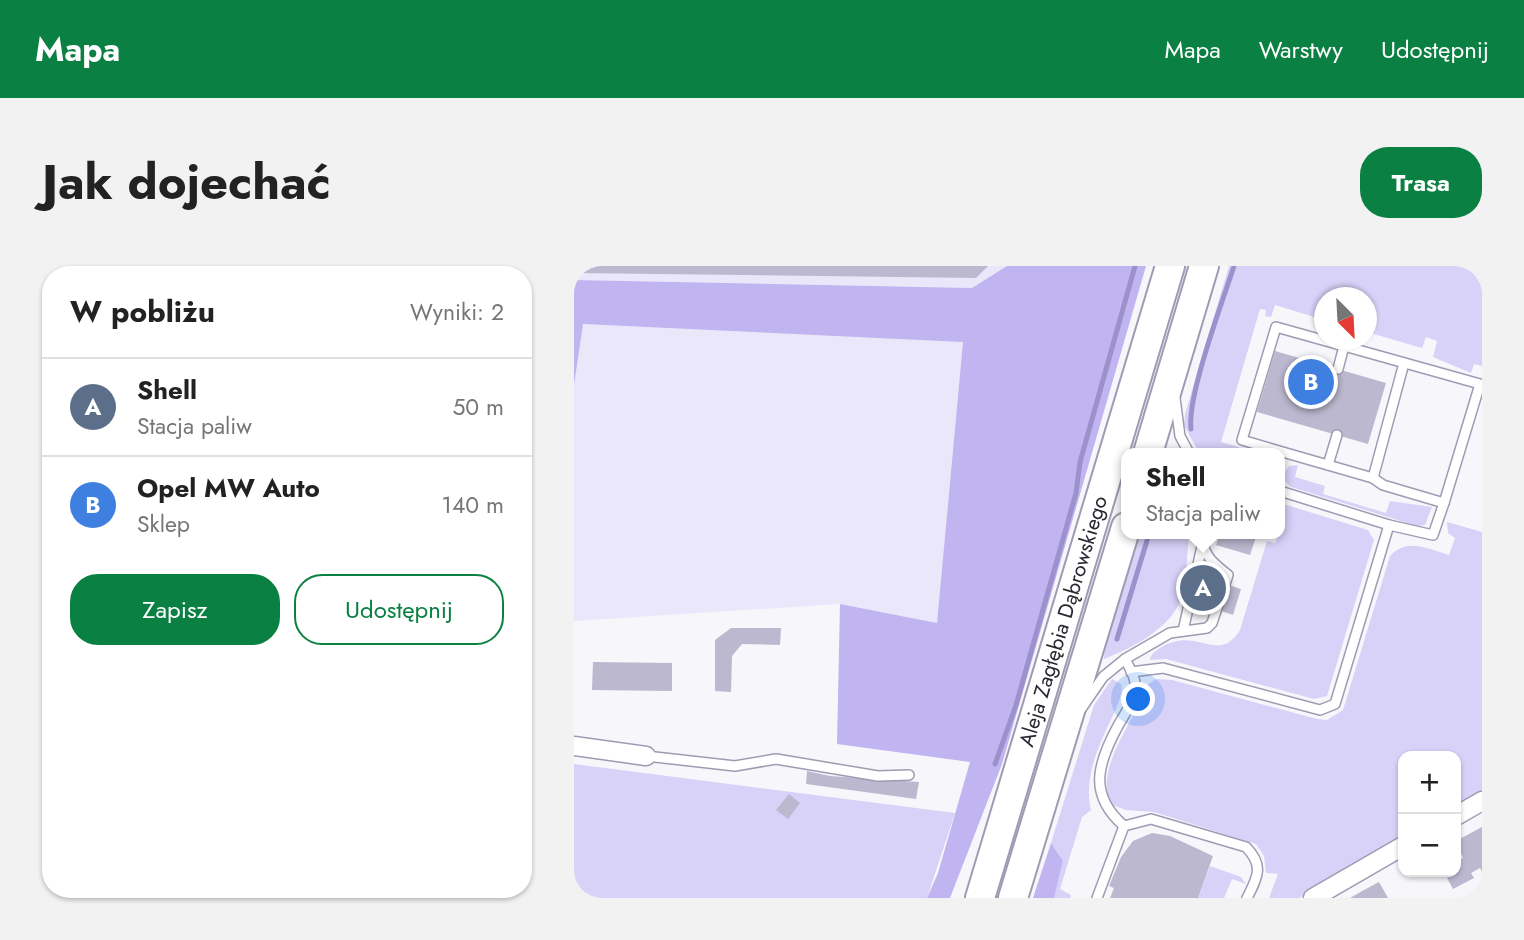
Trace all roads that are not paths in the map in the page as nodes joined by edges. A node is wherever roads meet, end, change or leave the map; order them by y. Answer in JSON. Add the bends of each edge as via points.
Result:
{"nodes":[{"id":1,"x":1170,"y":266,"type":"edge"},
{"id":2,"x":1204,"y":266,"type":"edge"},
{"id":3,"x":1314,"y":337,"type":"edge"},
{"id":4,"x":1344,"y":350,"type":"edge"},
{"id":5,"x":1359,"y":350,"type":"edge"},
{"id":6,"x":1404,"y":363,"type":"junction"},
{"id":7,"x":1338,"y":369,"type":"dead end"},
{"id":8,"x":1172,"y":373,"type":"junction"},
{"id":9,"x":1337,"y":435,"type":"dead end"},
{"id":10,"x":1150,"y":448,"type":"edge"},
{"id":11,"x":1186,"y":448,"type":"edge"},
{"id":12,"x":1266,"y":448,"type":"edge"},
{"id":13,"x":1285,"y":454,"type":"edge"},
{"id":14,"x":1328,"y":465,"type":"junction"},
{"id":15,"x":1373,"y":478,"type":"junction"},
{"id":16,"x":1285,"y":493,"type":"edge"},
{"id":17,"x":1444,"y":503,"type":"junction"},
{"id":18,"x":1389,"y":525,"type":"junction"},
{"id":19,"x":1122,"y":539,"type":"edge"},
{"id":20,"x":1203,"y":539,"type":"edge"},
{"id":21,"x":1202,"y":546,"type":"junction"},
{"id":22,"x":1184,"y":631,"type":"junction"},
{"id":23,"x":1125,"y":659,"type":"junction"},
{"id":24,"x":1131,"y":672,"type":"junction"},
{"id":25,"x":1063,"y":732,"type":"junction"},
{"id":26,"x":574,"y":746,"type":"edge"},
{"id":27,"x":646,"y":756,"type":"joint"},
{"id":28,"x":909,"y":775,"type":"dead end"},
{"id":29,"x":1482,"y":801,"type":"edge"},
{"id":30,"x":1459,"y":814,"type":"edge"},
{"id":31,"x":1124,"y":826,"type":"junction"},
{"id":32,"x":1398,"y":849,"type":"edge"},
{"id":33,"x":980,"y":898,"type":"edge"},
{"id":34,"x":1013,"y":898,"type":"edge"},
{"id":35,"x":1097,"y":898,"type":"edge"},
{"id":36,"x":1247,"y":898,"type":"edge"},
{"id":37,"x":1313,"y":898,"type":"edge"}],
"edges":[{"from":1,"to":33,"type":"main road","name":"Aleja Zagłębia Dąbrowskiego"},
{"from":2,"to":8,"type":"main road"},
{"from":3,"to":12,"type":"lane","via":[[1276,327],[1242,440]]},
{"from":4,"to":7,"type":"lane"},
{"from":5,"to":6,"type":"lane"},
{"from":6,"to":15,"type":"lane"},
{"from":6,"to":17,"type":"lane","via":[[1480,384]]},
{"from":8,"to":10,"type":"main road"},
{"from":8,"to":11,"type":"lane"},
{"from":9,"to":14,"type":"lane"},
{"from":13,"to":14,"type":"lane"},
{"from":14,"to":15,"type":"lane"},
{"from":15,"to":17,"type":"lane"},
{"from":16,"to":18,"type":"lane"},
{"from":17,"to":18,"type":"lane","via":[[1433,535]]},
{"from":18,"to":24,"type":"lane","via":[[1335,704],[1320,710],[1163,668]]},
{"from":19,"to":25,"type":"main road","name":"Aleja Zagłębia Dąbrowskiego"},
{"from":20,"to":21,"type":"lane"},
{"from":21,"to":22,"type":"lane"},
{"from":21,"to":22,"type":"lane","via":[[1211,562],[1228,575],[1212,623],[1201,630]]},
{"from":22,"to":23,"type":"lane","via":[[1170,633]]},
{"from":23,"to":24,"type":"lane"},
{"from":23,"to":25,"type":"lane","via":[[1103,677]]},
{"from":24,"to":31,"type":"lane","via":[[1136,681],[1133,697],[1109,743],[1099,778],[1103,803]]},
{"from":25,"to":34,"type":"main road","name":"Aleja Zagłębia Dąbrowskiego"},
{"from":26,"to":27,"type":"street"},
{"from":27,"to":28,"type":"lane","via":[[734,766],[776,759],[878,776]]},
{"from":29,"to":30,"type":"street"},
{"from":31,"to":35,"type":"lane"},
{"from":31,"to":36,"type":"lane","via":[[1151,818],[1246,847],[1257,858],[1259,869]]},
{"from":32,"to":37,"type":"street"}]}
